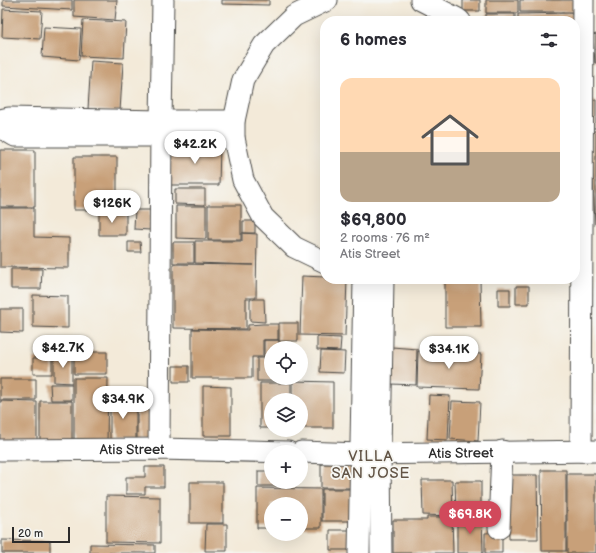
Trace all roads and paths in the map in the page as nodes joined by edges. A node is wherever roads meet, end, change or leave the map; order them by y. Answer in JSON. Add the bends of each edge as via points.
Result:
{"nodes":[{"id":1,"x":163,"y":0,"type":"edge"},
{"id":2,"x":326,"y":0,"type":"edge"},
{"id":3,"x":421,"y":0,"type":"edge"},
{"id":4,"x":583,"y":0,"type":"edge"},
{"id":5,"x":452,"y":16,"type":"edge"},
{"id":6,"x":580,"y":77,"type":"edge"},
{"id":7,"x":0,"y":120,"type":"edge"},
{"id":8,"x":0,"y":127,"type":"edge"},
{"id":9,"x":161,"y":128,"type":"junction"},
{"id":10,"x":234,"y":130,"type":"junction"},
{"id":11,"x":580,"y":193,"type":"edge"},
{"id":12,"x":320,"y":260,"type":"edge"},
{"id":13,"x":364,"y":284,"type":"edge"},
{"id":14,"x":383,"y":284,"type":"edge"},
{"id":15,"x":159,"y":449,"type":"junction"},
{"id":16,"x":0,"y":450,"type":"edge"},
{"id":17,"x":264,"y":451,"type":"edge"},
{"id":18,"x":588,"y":451,"type":"edge"},
{"id":19,"x":308,"y":452,"type":"edge"},
{"id":20,"x":502,"y":452,"type":"junction"},
{"id":21,"x":371,"y":453,"type":"junction"},
{"id":22,"x":499,"y":528,"type":"dead end"},
{"id":23,"x":359,"y":553,"type":"edge"},
{"id":24,"x":381,"y":553,"type":"edge"}],
"edges":[{"from":1,"to":9,"type":"street"},
{"from":2,"to":10,"type":"street","via":[[294,16],[264,45],[243,80]]},
{"from":3,"to":5,"type":"street"},
{"from":4,"to":6,"type":"street"},
{"from":7,"to":9,"type":"street","via":[[9,118]]},
{"from":8,"to":9,"type":"street","via":[[15,136]]},
{"from":9,"to":10,"type":"street"},
{"from":9,"to":15,"type":"street"},
{"from":10,"to":12,"type":"street","via":[[243,180],[263,217],[294,247]]},
{"from":11,"to":18,"type":"street"},
{"from":13,"to":21,"type":"street"},
{"from":14,"to":21,"type":"street"},
{"from":15,"to":16,"type":"street","name":"Atis Street"},
{"from":15,"to":17,"type":"street","name":"Atis Street"},
{"from":18,"to":20,"type":"street","name":"Atis Street"},
{"from":19,"to":21,"type":"street","name":"Atis Street"},
{"from":20,"to":21,"type":"street","name":"Atis Street"},
{"from":20,"to":22,"type":"street"},
{"from":21,"to":23,"type":"street"},
{"from":21,"to":24,"type":"street"}]}
